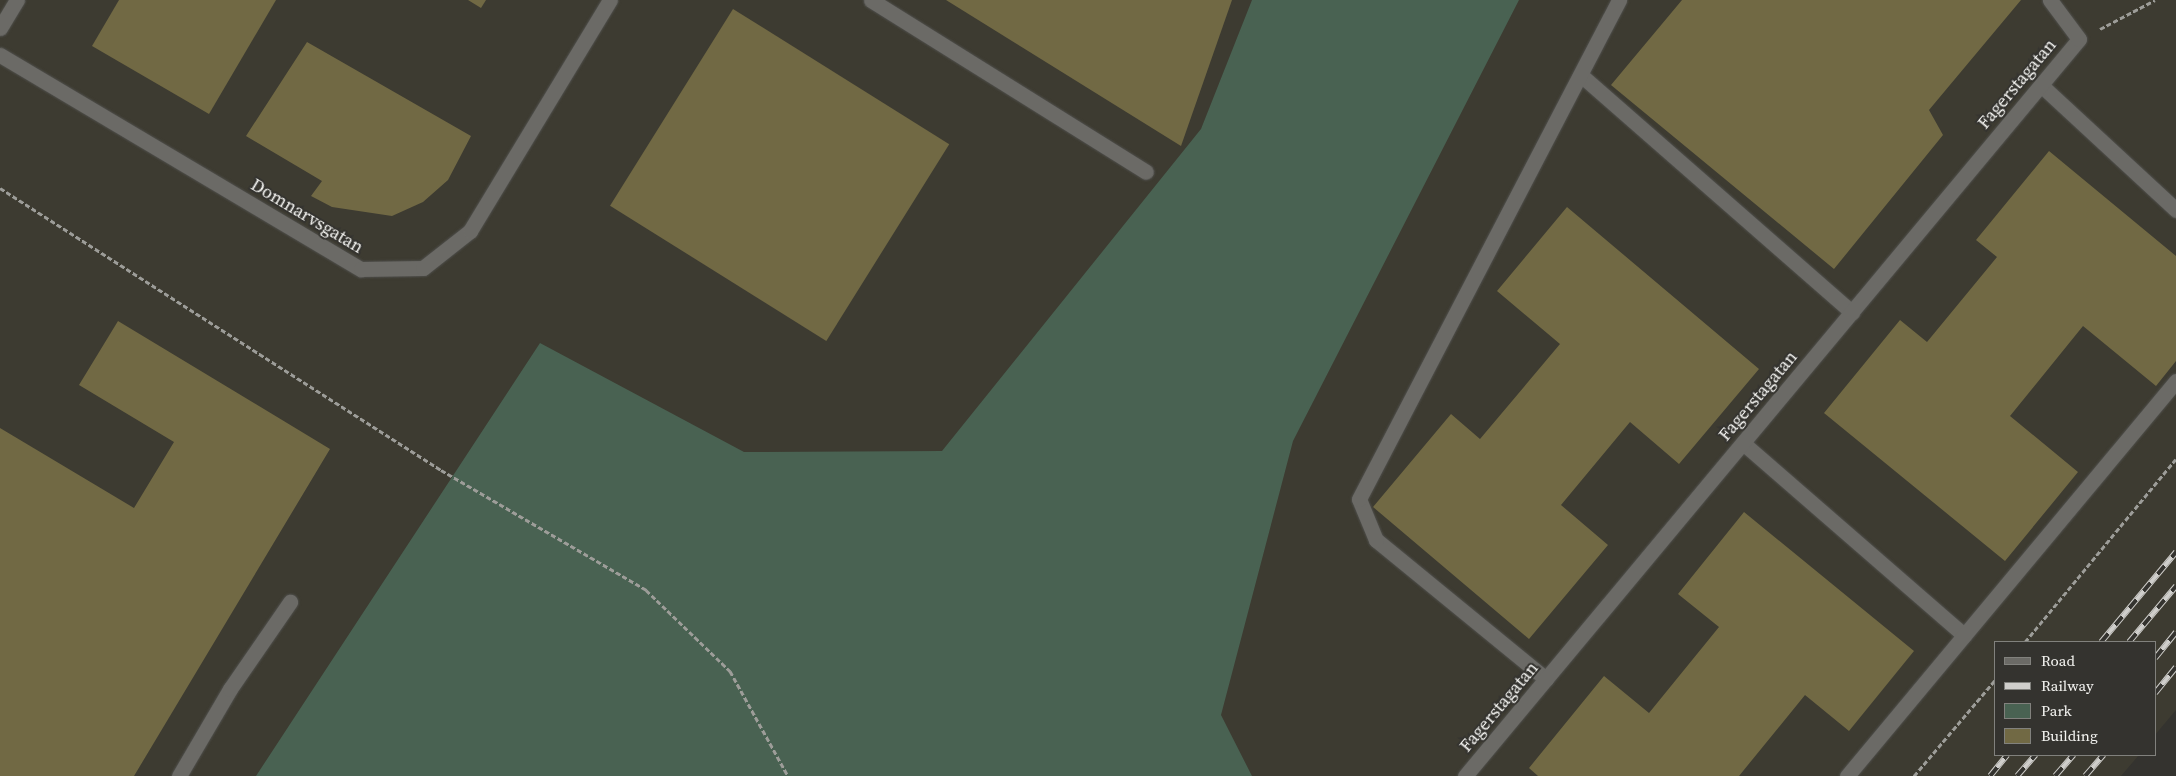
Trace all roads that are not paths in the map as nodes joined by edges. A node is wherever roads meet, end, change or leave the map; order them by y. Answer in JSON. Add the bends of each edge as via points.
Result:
{"nodes":[{"id":1,"x":17,"y":0,"type":"edge"},
{"id":2,"x":610,"y":0,"type":"edge"},
{"id":3,"x":871,"y":0,"type":"edge"},
{"id":4,"x":1619,"y":0,"type":"edge"},
{"id":5,"x":2050,"y":0,"type":"edge"},
{"id":6,"x":0,"y":28,"type":"edge"},
{"id":7,"x":0,"y":55,"type":"edge"},
{"id":8,"x":1582,"y":76,"type":"junction"},
{"id":9,"x":2041,"y":85,"type":"junction"},
{"id":10,"x":1146,"y":172,"type":"dead end"},
{"id":11,"x":2176,"y":210,"type":"edge"},
{"id":12,"x":1852,"y":312,"type":"junction"},
{"id":13,"x":2176,"y":381,"type":"edge"},
{"id":14,"x":1743,"y":443,"type":"junction"},
{"id":15,"x":290,"y":602,"type":"dead end"},
{"id":16,"x":1964,"y":635,"type":"junction"},
{"id":17,"x":1546,"y":680,"type":"junction"},
{"id":18,"x":1470,"y":774,"type":"edge"},
{"id":19,"x":179,"y":776,"type":"edge"},
{"id":20,"x":1846,"y":776,"type":"edge"}],
"edges":[{"from":1,"to":6,"type":"street"},
{"from":2,"to":7,"type":"street","name":"Domnarvsgatan","via":[[470,231],[423,268],[361,269]]},
{"from":3,"to":10,"type":"street"},
{"from":4,"to":8,"type":"street"},
{"from":5,"to":9,"type":"street","name":"Fagerstagatan","via":[[2079,39]]},
{"from":8,"to":12,"type":"street"},
{"from":8,"to":17,"type":"street","via":[[1487,246],[1359,499],[1376,540]]},
{"from":9,"to":11,"type":"street"},
{"from":9,"to":12,"type":"street","name":"Fagerstagatan"},
{"from":12,"to":14,"type":"street","name":"Fagerstagatan"},
{"from":13,"to":16,"type":"street"},
{"from":14,"to":16,"type":"street"},
{"from":14,"to":17,"type":"street","name":"Fagerstagatan"},
{"from":15,"to":19,"type":"street","via":[[230,689]]},
{"from":16,"to":20,"type":"street"},
{"from":17,"to":18,"type":"street","name":"Fagerstagatan"}]}
